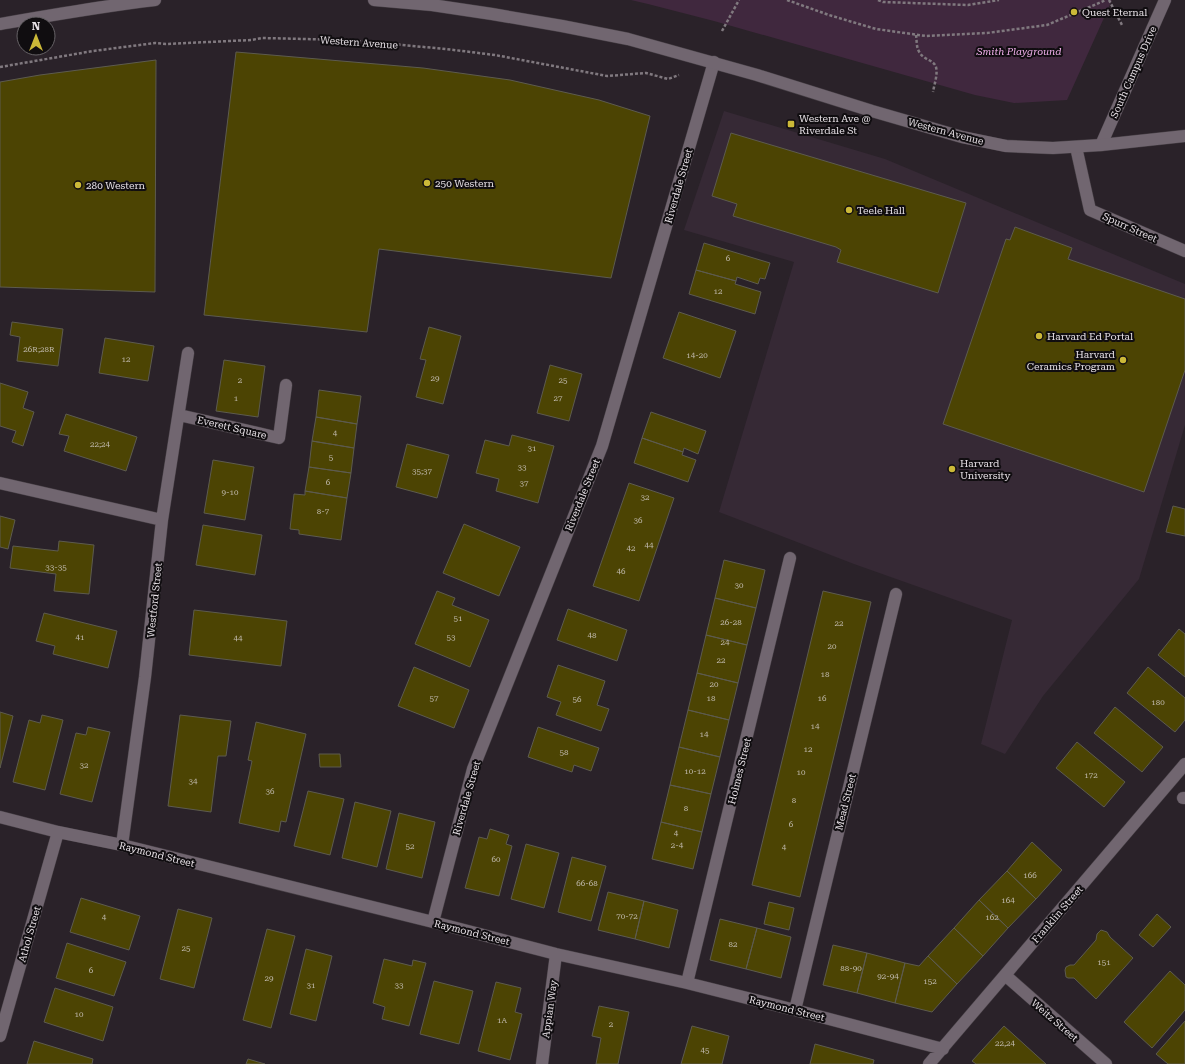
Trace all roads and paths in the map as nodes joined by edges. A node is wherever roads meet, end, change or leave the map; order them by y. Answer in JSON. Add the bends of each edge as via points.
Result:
{"nodes":[{"id":1,"x":155,"y":0,"type":"edge"},
{"id":2,"x":374,"y":0,"type":"edge"},
{"id":3,"x":739,"y":0,"type":"edge"},
{"id":4,"x":787,"y":0,"type":"edge"},
{"id":5,"x":878,"y":0,"type":"edge"},
{"id":6,"x":999,"y":0,"type":"edge"},
{"id":7,"x":1106,"y":0,"type":"edge"},
{"id":8,"x":1109,"y":0,"type":"edge"},
{"id":9,"x":1165,"y":0,"type":"edge"},
{"id":10,"x":0,"y":24,"type":"edge"},
{"id":11,"x":1122,"y":25,"type":"dead end"},
{"id":12,"x":722,"y":31,"type":"dead end"},
{"id":13,"x":916,"y":35,"type":"junction"},
{"id":14,"x":714,"y":62,"type":"junction"},
{"id":15,"x":0,"y":67,"type":"edge"},
{"id":16,"x":681,"y":74,"type":"dead end"},
{"id":17,"x":933,"y":92,"type":"dead end"},
{"id":18,"x":1185,"y":136,"type":"edge"},
{"id":19,"x":1101,"y":145,"type":"junction"},
{"id":20,"x":1076,"y":147,"type":"junction"},
{"id":21,"x":1185,"y":251,"type":"edge"},
{"id":22,"x":188,"y":353,"type":"dead end"},
{"id":23,"x":286,"y":385,"type":"dead end"},
{"id":24,"x":179,"y":415,"type":"junction"},
{"id":25,"x":0,"y":483,"type":"edge"},
{"id":26,"x":162,"y":520,"type":"junction"},
{"id":27,"x":790,"y":558,"type":"dead end"},
{"id":28,"x":896,"y":594,"type":"dead end"},
{"id":29,"x":1185,"y":764,"type":"edge"},
{"id":30,"x":0,"y":817,"type":"edge"},
{"id":31,"x":58,"y":832,"type":"junction"},
{"id":32,"x":122,"y":845,"type":"junction"},
{"id":33,"x":433,"y":922,"type":"junction"},
{"id":34,"x":556,"y":954,"type":"junction"},
{"id":35,"x":1004,"y":975,"type":"junction"},
{"id":36,"x":687,"y":983,"type":"junction"},
{"id":37,"x":794,"y":1010,"type":"junction"},
{"id":38,"x":0,"y":1036,"type":"edge"},
{"id":39,"x":943,"y":1049,"type":"junction"},
{"id":40,"x":542,"y":1064,"type":"edge"},
{"id":41,"x":929,"y":1064,"type":"edge"},
{"id":42,"x":1106,"y":1064,"type":"edge"}],
"edges":[{"from":1,"to":10,"type":"street"},
{"from":2,"to":14,"type":"street","name":"Western Avenue","via":[[432,5],[562,26],[628,39]]},
{"from":3,"to":12,"type":"path"},
{"from":4,"to":13,"type":"path","via":[[876,29]]},
{"from":5,"to":6,"type":"path","via":[[968,5]]},
{"from":7,"to":13,"type":"path","via":[[1047,25],[987,32]]},
{"from":8,"to":11,"type":"path"},
{"from":9,"to":19,"type":"street","name":"South Campus Drive"},
{"from":13,"to":17,"type":"path","via":[[920,54],[934,63],[936,68]]},
{"from":14,"to":20,"type":"street","name":"Western Avenue","via":[[962,137],[1014,146]]},
{"from":14,"to":33,"type":"street","name":"Riverdale Street","via":[[602,446],[473,769]]},
{"from":15,"to":16,"type":"path","name":"Western Avenue","via":[[155,43],[262,38],[347,40],[446,49],[495,55],[607,76],[646,73],[668,79]]},
{"from":18,"to":19,"type":"street","name":"Western Avenue"},
{"from":19,"to":20,"type":"street","name":"Western Avenue"},
{"from":20,"to":21,"type":"street","name":"Spurr Street","via":[[1090,210]]},
{"from":22,"to":24,"type":"street"},
{"from":23,"to":24,"type":"street","name":"Everett Square","via":[[279,438]]},
{"from":24,"to":26,"type":"street"},
{"from":25,"to":26,"type":"street"},
{"from":26,"to":32,"type":"street","name":"Westford Street","via":[[145,678]]},
{"from":27,"to":36,"type":"street","name":"Holmes Street"},
{"from":28,"to":37,"type":"street","name":"Mead Street"},
{"from":29,"to":35,"type":"street","name":"Franklin Street"},
{"from":30,"to":31,"type":"street","name":"Raymond Street"},
{"from":31,"to":32,"type":"street","name":"Raymond Street"},
{"from":31,"to":38,"type":"street","name":"Athol Street"},
{"from":32,"to":33,"type":"street","name":"Raymond Street"},
{"from":33,"to":34,"type":"street","name":"Raymond Street"},
{"from":34,"to":36,"type":"street","name":"Raymond Street"},
{"from":34,"to":40,"type":"street","name":"Appian Way"},
{"from":35,"to":39,"type":"street","name":"Franklin Street"},
{"from":35,"to":42,"type":"street","name":"Weitz Street"},
{"from":36,"to":37,"type":"street","name":"Raymond Street"},
{"from":37,"to":39,"type":"street","name":"Raymond Street"},
{"from":39,"to":41,"type":"street","name":"Franklin Street"}]}
